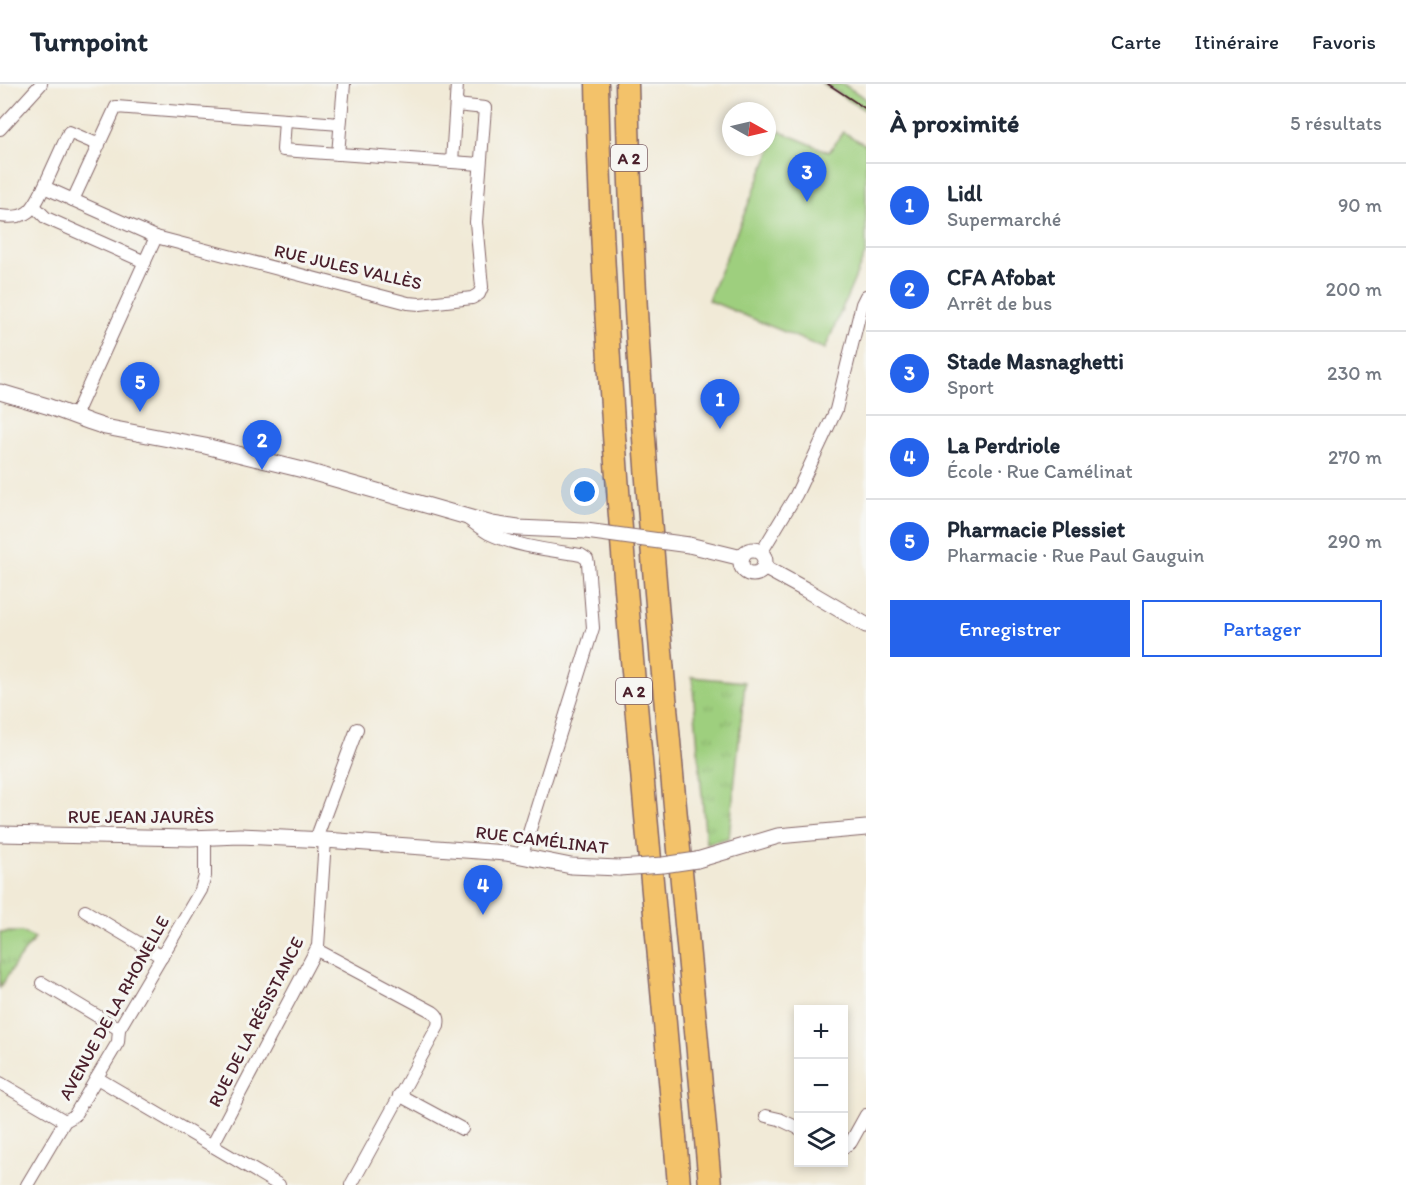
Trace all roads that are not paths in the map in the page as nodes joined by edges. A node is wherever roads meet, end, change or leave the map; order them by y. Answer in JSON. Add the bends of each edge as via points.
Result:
{"nodes":[{"id":1,"x":41,"y":84,"type":"edge"},
{"id":2,"x":344,"y":84,"type":"edge"},
{"id":3,"x":458,"y":84,"type":"edge"},
{"id":4,"x":588,"y":84,"type":"edge"},
{"id":5,"x":597,"y":84,"type":"edge"},
{"id":6,"x":627,"y":84,"type":"edge"},
{"id":7,"x":637,"y":84,"type":"edge"},
{"id":8,"x":456,"y":105,"type":"junction"},
{"id":9,"x":285,"y":120,"type":"junction"},
{"id":10,"x":340,"y":124,"type":"junction"},
{"id":11,"x":0,"y":129,"type":"edge"},
{"id":12,"x":99,"y":145,"type":"junction"},
{"id":13,"x":338,"y":153,"type":"junction"},
{"id":14,"x":452,"y":162,"type":"junction"},
{"id":15,"x":480,"y":164,"type":"junction"},
{"id":16,"x":44,"y":187,"type":"junction"},
{"id":17,"x":601,"y":196,"type":"junction"},
{"id":18,"x":73,"y":200,"type":"junction"},
{"id":19,"x":35,"y":207,"type":"junction"},
{"id":20,"x":0,"y":216,"type":"edge"},
{"id":21,"x":632,"y":232,"type":"junction"},
{"id":22,"x":156,"y":237,"type":"junction"},
{"id":23,"x":145,"y":262,"type":"junction"},
{"id":24,"x":866,"y":296,"type":"edge"},
{"id":25,"x":0,"y":392,"type":"edge"},
{"id":26,"x":75,"y":416,"type":"junction"},
{"id":27,"x":465,"y":517,"type":"junction"},
{"id":28,"x":742,"y":558,"type":"junction"},
{"id":29,"x":763,"y":560,"type":"junction"},
{"id":30,"x":866,"y":625,"type":"edge"},
{"id":31,"x":357,"y":729,"type":"dead end"},
{"id":32,"x":866,"y":828,"type":"edge"},
{"id":33,"x":0,"y":834,"type":"edge"},
{"id":34,"x":205,"y":837,"type":"junction"},
{"id":35,"x":282,"y":838,"type":"joint"},
{"id":36,"x":321,"y":839,"type":"junction"},
{"id":37,"x":522,"y":855,"type":"junction"},
{"id":38,"x":86,"y":911,"type":"dead end"},
{"id":39,"x":317,"y":950,"type":"junction"},
{"id":40,"x":162,"y":957,"type":"junction"},
{"id":41,"x":42,"y":983,"type":"dead end"},
{"id":42,"x":119,"y":1029,"type":"junction"},
{"id":43,"x":97,"y":1078,"type":"junction"},
{"id":44,"x":0,"y":1083,"type":"edge"},
{"id":45,"x":399,"y":1095,"type":"junction"},
{"id":46,"x":866,"y":1114,"type":"edge"},
{"id":47,"x":766,"y":1116,"type":"dead end"},
{"id":48,"x":65,"y":1121,"type":"junction"},
{"id":49,"x":794,"y":1126,"type":"edge"},
{"id":50,"x":462,"y":1129,"type":"dead end"},
{"id":51,"x":848,"y":1144,"type":"edge"},
{"id":52,"x":212,"y":1146,"type":"junction"},
{"id":53,"x":27,"y":1185,"type":"edge"},
{"id":54,"x":279,"y":1185,"type":"edge"},
{"id":55,"x":351,"y":1185,"type":"edge"},
{"id":56,"x":679,"y":1185,"type":"edge"},
{"id":57,"x":710,"y":1185,"type":"edge"}],
"edges":[{"from":1,"to":11,"type":"street"},
{"from":2,"to":10,"type":"street"},
{"from":3,"to":8,"type":"street"},
{"from":4,"to":17,"type":"highway","via":[[590,128]]},
{"from":5,"to":17,"type":"highway","number":"A 2"},
{"from":6,"to":21,"type":"highway","number":"A 2"},
{"from":7,"to":21,"type":"highway"},
{"from":8,"to":14,"type":"street"},
{"from":8,"to":15,"type":"street","name":"RUE JULES VALLÈS","via":[[484,108]]},
{"from":9,"to":10,"type":"street"},
{"from":9,"to":12,"type":"street","via":[[116,106]]},
{"from":9,"to":13,"type":"street","via":[[283,150]]},
{"from":10,"to":13,"type":"street"},
{"from":12,"to":16,"type":"street","via":[[69,132]]},
{"from":12,"to":18,"type":"street"},
{"from":13,"to":14,"type":"street"},
{"from":14,"to":15,"type":"street"},
{"from":15,"to":22,"type":"street","name":"RUE JULES VALLÈS","via":[[476,228],[482,283],[479,294],[472,298],[408,303]]},
{"from":16,"to":18,"type":"street","name":"RUE JULES VALLÈS"},
{"from":16,"to":19,"type":"street"},
{"from":17,"to":56,"type":"highway","number":"A 2","via":[[629,636]]},
{"from":18,"to":22,"type":"street","name":"RUE JULES VALLÈS"},
{"from":19,"to":20,"type":"street","via":[[25,214]]},
{"from":19,"to":23,"type":"street","via":[[46,218]]},
{"from":21,"to":57,"type":"highway","number":"A 2","via":[[654,570]]},
{"from":22,"to":23,"type":"street"},
{"from":23,"to":26,"type":"street"},
{"from":24,"to":29,"type":"street","via":[[836,410]]},
{"from":25,"to":26,"type":"street"},
{"from":26,"to":27,"type":"street","via":[[307,471]]},
{"from":27,"to":28,"type":"street","bridge":true,"via":[[518,528],[586,531],[688,545]]},
{"from":27,"to":37,"type":"street","via":[[501,538],[581,555],[588,563],[593,628]]},
{"from":28,"to":29,"type":"street","via":[[746,552],[757,550]]},
{"from":28,"to":29,"type":"street","via":[[741,565],[747,573],[757,573]]},
{"from":29,"to":30,"type":"street"},
{"from":31,"to":36,"type":"street","name":"RUE DE LA RÉSISTANCE"},
{"from":32,"to":37,"type":"street","name":"RUE CAMÉLINAT","bridge":true,"via":[[778,836],[697,860],[654,866],[571,866]]},
{"from":33,"to":34,"type":"street","name":"RUE JEAN JAURÈS"},
{"from":34,"to":35,"type":"street","name":"RUE JEAN JAURÈS"},
{"from":34,"to":40,"type":"street","name":"AVENUE DE LA RHONELLE","via":[[203,886]]},
{"from":35,"to":36,"type":"street","name":"RUE CAMÉLINAT"},
{"from":36,"to":37,"type":"street","name":"RUE CAMÉLINAT"},
{"from":36,"to":39,"type":"street","name":"RUE DE LA RÉSISTANCE"},
{"from":38,"to":40,"type":"street"},
{"from":39,"to":45,"type":"street","via":[[438,1016],[438,1026]]},
{"from":39,"to":52,"type":"street","name":"RUE DE LA RÉSISTANCE"},
{"from":40,"to":42,"type":"street","name":"AVENUE DE LA RHONELLE"},
{"from":41,"to":42,"type":"street"},
{"from":42,"to":43,"type":"street","name":"AVENUE DE LA RHONELLE","via":[[118,1042]]},
{"from":43,"to":48,"type":"street","name":"AVENUE DE LA RHONELLE","via":[[74,1116]]},
{"from":43,"to":52,"type":"street"},
{"from":44,"to":48,"type":"street"},
{"from":45,"to":50,"type":"street"},
{"from":45,"to":55,"type":"street"},
{"from":46,"to":51,"type":"street"},
{"from":47,"to":49,"type":"street"},
{"from":48,"to":53,"type":"street","name":"AVENUE DE LA RHONELLE"},
{"from":52,"to":54,"type":"street"}]}
